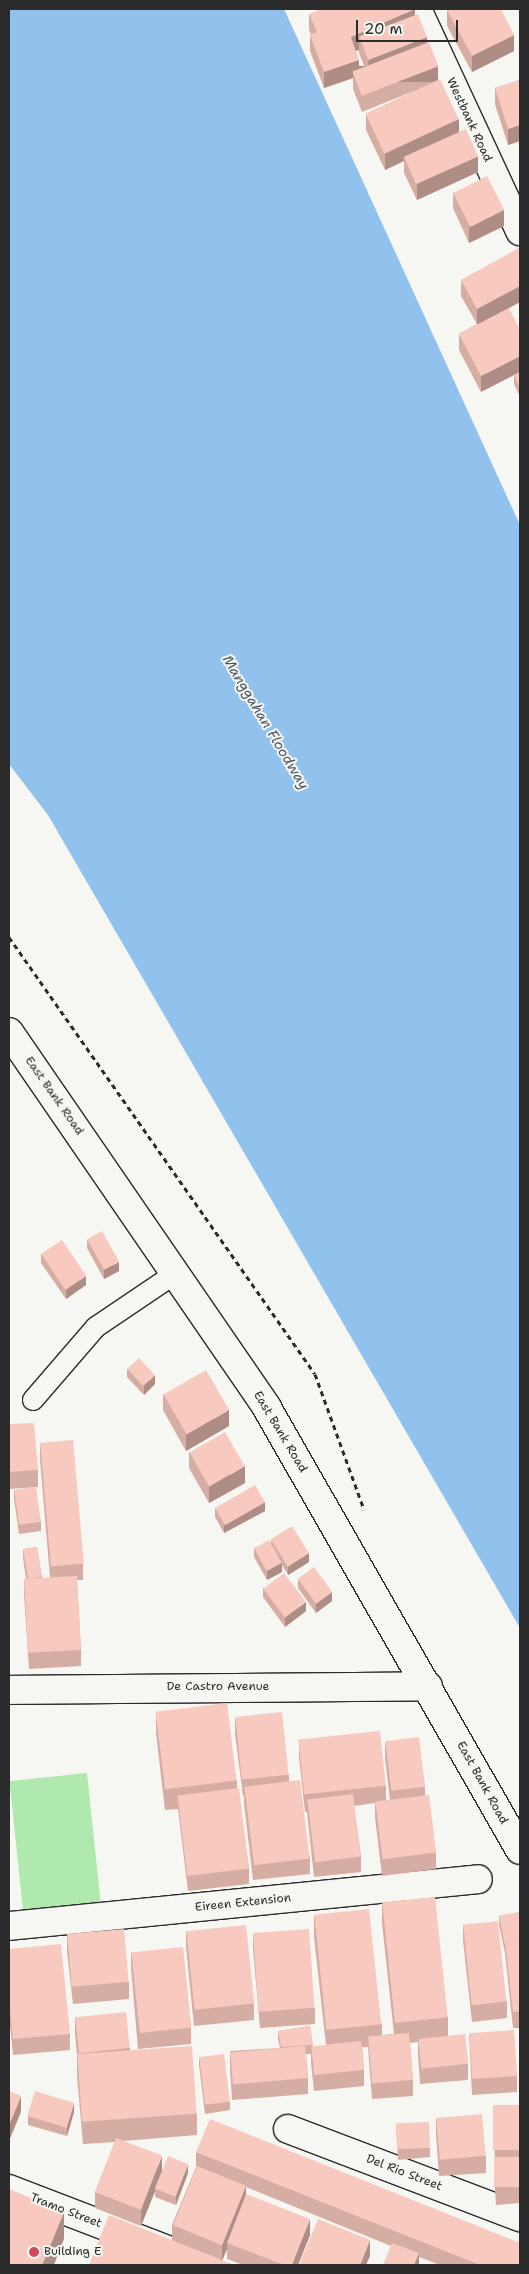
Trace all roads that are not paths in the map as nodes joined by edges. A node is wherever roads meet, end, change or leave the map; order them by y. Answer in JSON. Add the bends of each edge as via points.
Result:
{"nodes":[{"id":1,"x":417,"y":9,"type":"edge"},
{"id":2,"x":520,"y":231,"type":"edge"},
{"id":3,"x":9,"y":1032,"type":"edge"},
{"id":4,"x":176,"y":1273,"type":"junction"},
{"id":5,"x":33,"y":1400,"type":"dead end"},
{"id":6,"x":428,"y":1686,"type":"junction"},
{"id":7,"x":9,"y":1690,"type":"edge"},
{"id":8,"x":520,"y":1850,"type":"edge"},
{"id":9,"x":478,"y":1879,"type":"dead end"},
{"id":10,"x":9,"y":1926,"type":"edge"},
{"id":11,"x":288,"y":2129,"type":"dead end"},
{"id":12,"x":9,"y":2189,"type":"edge"},
{"id":13,"x":520,"y":2217,"type":"edge"},
{"id":14,"x":207,"y":2265,"type":"edge"}],
"edges":[{"from":1,"to":2,"type":"street","name":"Westbank Road"},
{"from":3,"to":4,"type":"street","name":"East Bank Road"},
{"from":4,"to":5,"type":"lane","via":[[96,1327]]},
{"from":4,"to":6,"type":"street","name":"East Bank Road","via":[[267,1408]]},
{"from":6,"to":7,"type":"street","name":"De Castro Avenue"},
{"from":6,"to":8,"type":"street","name":"East Bank Road"},
{"from":9,"to":10,"type":"street","name":"Eireen Extension"},
{"from":11,"to":13,"type":"street","name":"Del Rio Street"},
{"from":12,"to":14,"type":"street","name":"Tramo Street"}]}
